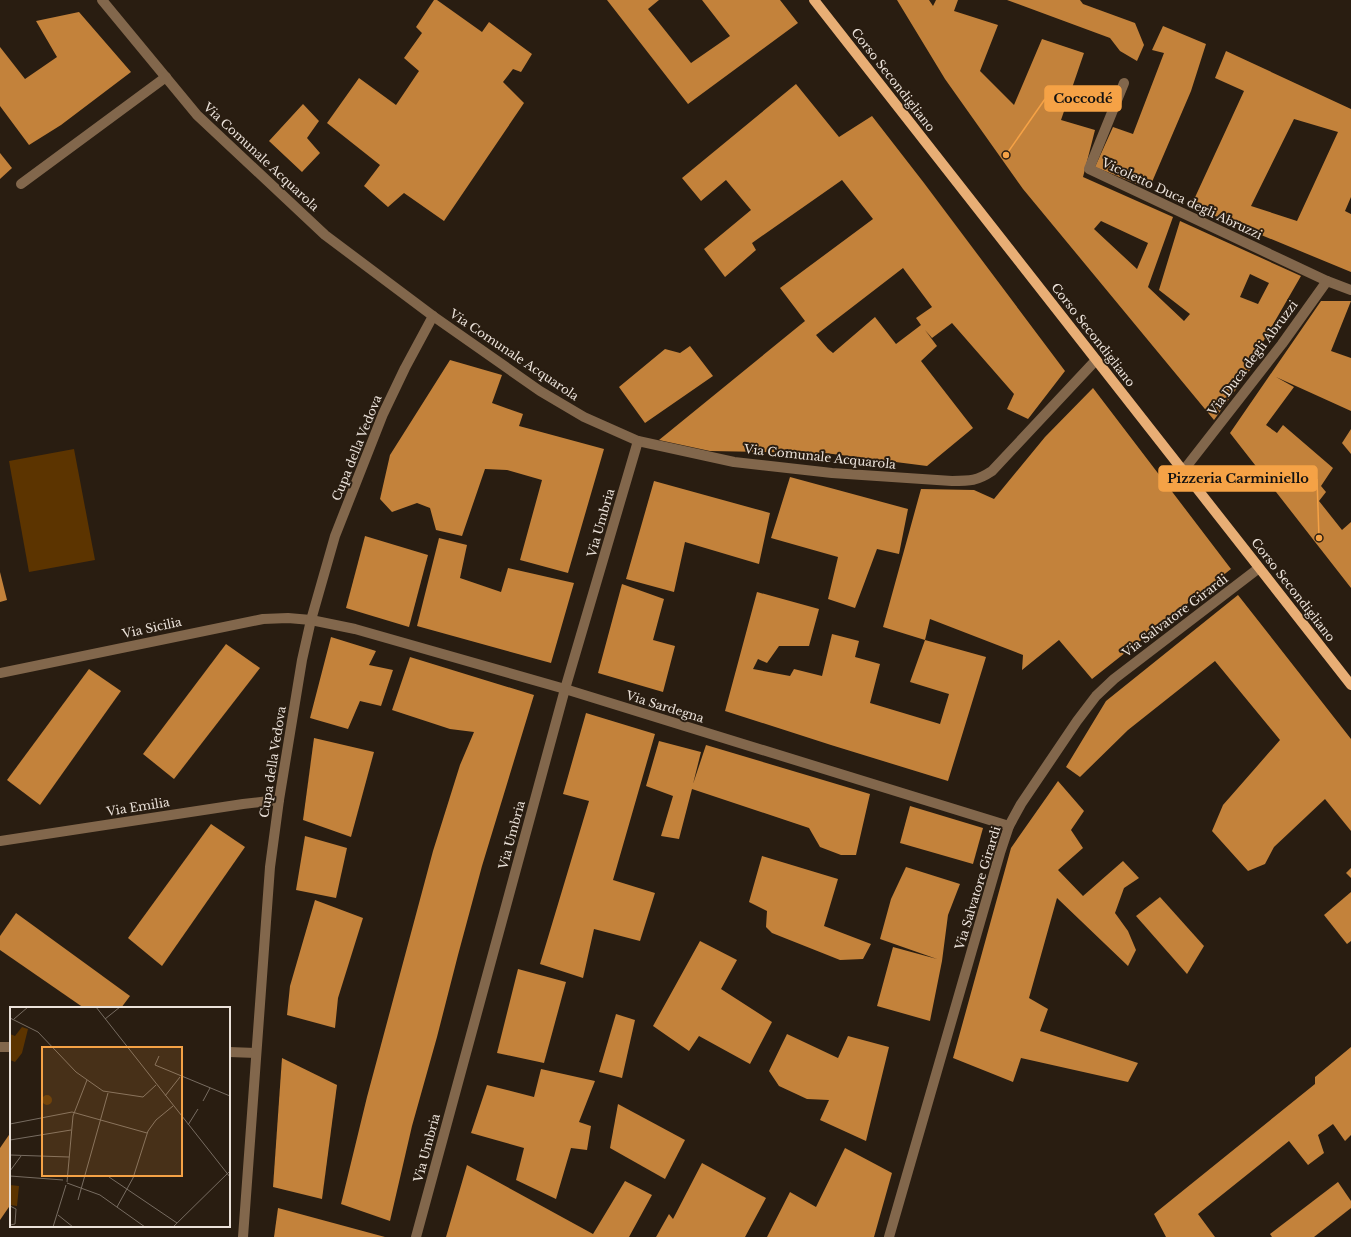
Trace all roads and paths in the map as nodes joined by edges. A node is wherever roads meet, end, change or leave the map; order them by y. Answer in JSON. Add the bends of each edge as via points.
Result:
{"nodes":[{"id":1,"x":102,"y":0,"type":"edge"},
{"id":2,"x":814,"y":0,"type":"edge"},
{"id":3,"x":166,"y":77,"type":"junction"},
{"id":4,"x":1124,"y":83,"type":"dead end"},
{"id":5,"x":21,"y":184,"type":"dead end"},
{"id":6,"x":1327,"y":281,"type":"junction"},
{"id":7,"x":1351,"y":290,"type":"edge"},
{"id":8,"x":433,"y":316,"type":"junction"},
{"id":9,"x":1096,"y":360,"type":"junction"},
{"id":10,"x":638,"y":442,"type":"junction"},
{"id":11,"x":1183,"y":471,"type":"junction"},
{"id":12,"x":1259,"y":568,"type":"junction"},
{"id":13,"x":310,"y":620,"type":"junction"},
{"id":14,"x":0,"y":673,"type":"edge"},
{"id":15,"x":1351,"y":685,"type":"edge"},
{"id":16,"x":565,"y":689,"type":"junction"},
{"id":17,"x":280,"y":800,"type":"junction"},
{"id":18,"x":1010,"y":826,"type":"junction"},
{"id":19,"x":0,"y":841,"type":"edge"},
{"id":20,"x":230,"y":1052,"type":"edge"},
{"id":21,"x":256,"y":1053,"type":"junction"},
{"id":22,"x":243,"y":1237,"type":"edge"},
{"id":23,"x":416,"y":1237,"type":"edge"},
{"id":24,"x":889,"y":1237,"type":"edge"}],
"edges":[{"from":1,"to":3,"type":"street","name":"Via Comunale Acquarola"},
{"from":2,"to":9,"type":"main road","name":"Corso Secondigliano"},
{"from":3,"to":5,"type":"street"},
{"from":3,"to":8,"type":"street","name":"Via Comunale Acquarola","via":[[197,116],[325,235]]},
{"from":4,"to":6,"type":"street","name":"Vicoletto Duca degli Abruzzi","via":[[1089,169]]},
{"from":6,"to":7,"type":"street"},
{"from":6,"to":11,"type":"street","name":"Via Duca degli Abruzzi","via":[[1282,344]]},
{"from":8,"to":10,"type":"street","name":"Via Comunale Acquarola","via":[[540,391],[584,418]]},
{"from":8,"to":13,"type":"street","name":"Cupa della Vedova","via":[[383,414],[335,536]]},
{"from":9,"to":10,"type":"street","name":"Via Comunale Acquarola","via":[[992,471],[981,478],[968,481],[832,473],[741,463]]},
{"from":9,"to":11,"type":"main road","name":"Corso Secondigliano"},
{"from":10,"to":16,"type":"street","name":"Via Umbria"},
{"from":11,"to":12,"type":"main road","name":"Corso Secondigliano"},
{"from":12,"to":15,"type":"main road","name":"Corso Secondigliano"},
{"from":12,"to":18,"type":"street","name":"Via Salvatore Girardi","via":[[1114,679],[1096,696],[1021,804]]},
{"from":13,"to":14,"type":"street","name":"Via Sicilia","via":[[263,619]]},
{"from":13,"to":16,"type":"street","name":"Via Sardegna","via":[[355,629]]},
{"from":13,"to":17,"type":"street","name":"Cupa della Vedova"},
{"from":16,"to":18,"type":"street","name":"Via Sardegna"},
{"from":16,"to":23,"type":"street","name":"Via Umbria"},
{"from":17,"to":19,"type":"street","name":"Via Emilia"},
{"from":17,"to":21,"type":"street","name":"Cupa della Vedova","via":[[270,867]]},
{"from":18,"to":24,"type":"street","name":"Via Salvatore Girardi"},
{"from":20,"to":21,"type":"street"},
{"from":21,"to":22,"type":"street","name":"Cupa della Vedova"}]}
